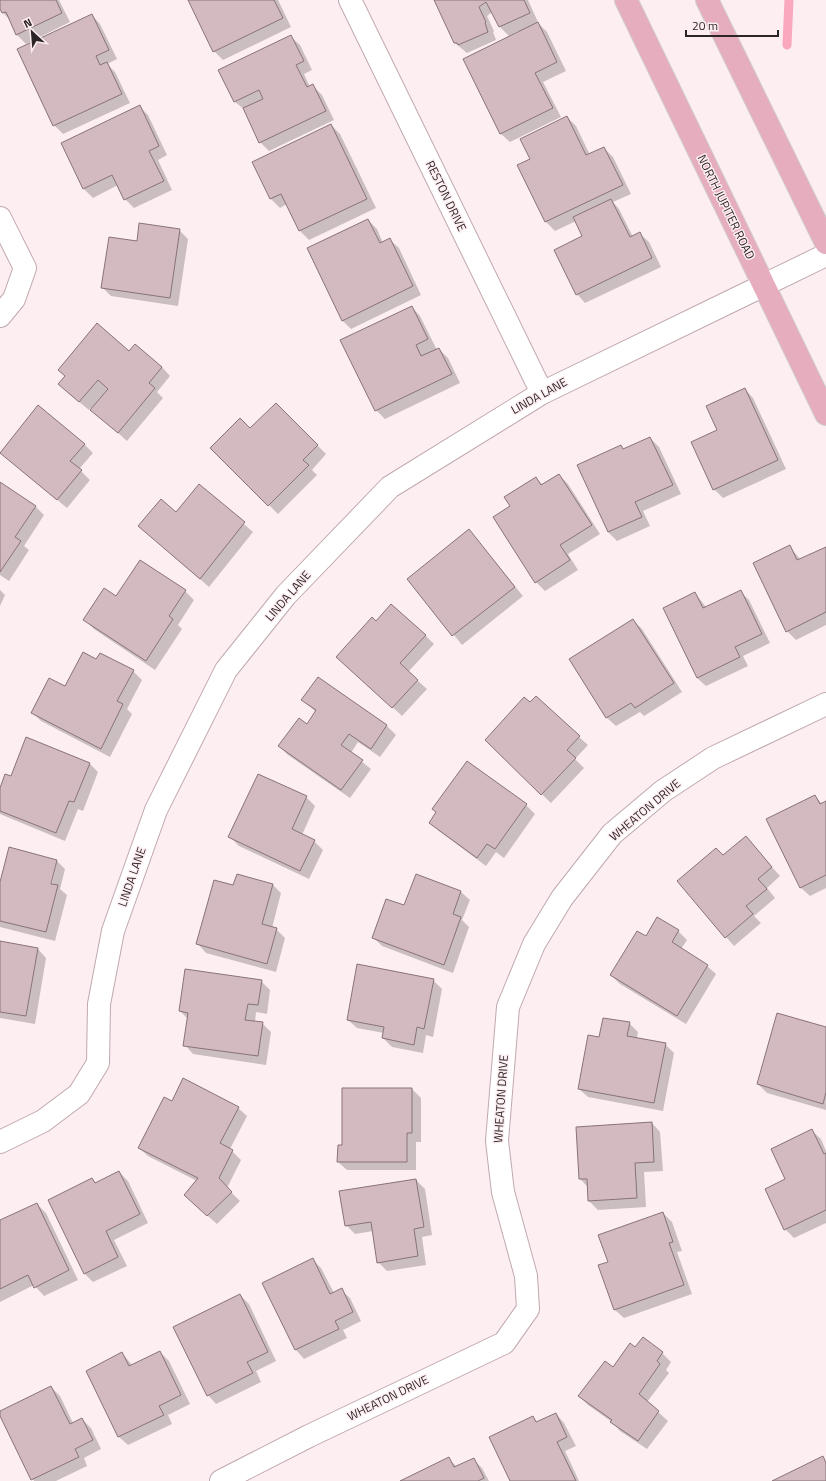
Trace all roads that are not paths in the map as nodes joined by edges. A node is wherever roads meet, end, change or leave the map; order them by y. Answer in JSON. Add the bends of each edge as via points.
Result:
{"nodes":[{"id":1,"x":350,"y":0,"type":"edge"},
{"id":2,"x":626,"y":0,"type":"edge"},
{"id":3,"x":707,"y":0,"type":"edge"},
{"id":4,"x":0,"y":218,"type":"edge"},
{"id":5,"x":826,"y":243,"type":"edge"},
{"id":6,"x":826,"y":255,"type":"edge"},
{"id":7,"x":763,"y":285,"type":"junction"},
{"id":8,"x":0,"y":316,"type":"edge"},
{"id":9,"x":542,"y":393,"type":"junction"},
{"id":10,"x":826,"y":414,"type":"edge"},
{"id":11,"x":826,"y":704,"type":"edge"},
{"id":12,"x":0,"y":1142,"type":"edge"},
{"id":13,"x":220,"y":1481,"type":"edge"}],
"edges":[{"from":1,"to":9,"type":"street","name":"RESTON DRIVE"},
{"from":2,"to":7,"type":"main road","name":"NORTH JUPITER ROAD"},
{"from":3,"to":5,"type":"main road"},
{"from":4,"to":8,"type":"street","via":[[24,268],[14,299]]},
{"from":6,"to":7,"type":"street","name":"LINDA LANE"},
{"from":7,"to":9,"type":"street","name":"LINDA LANE"},
{"from":7,"to":10,"type":"main road","name":"NORTH JUPITER ROAD"},
{"from":9,"to":12,"type":"street","name":"LINDA LANE","via":[[390,487],[286,595],[226,670],[156,810],[113,931],[99,1004],[98,1063],[79,1094],[43,1121]]},
{"from":11,"to":13,"type":"street","name":"WHEATON DRIVE","via":[[714,758],[663,791],[612,834],[562,898],[534,944],[508,1007],[497,1141],[503,1192],[526,1276],[528,1309],[504,1343]]}]}
